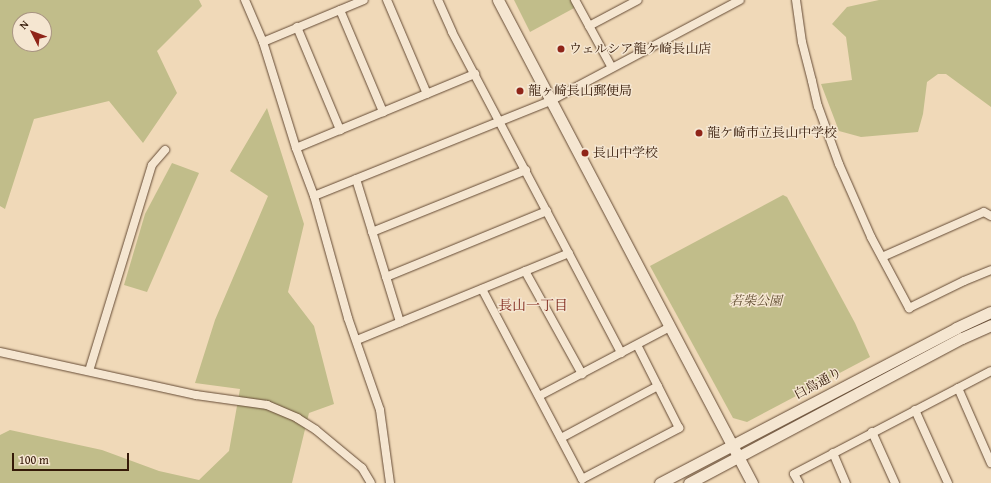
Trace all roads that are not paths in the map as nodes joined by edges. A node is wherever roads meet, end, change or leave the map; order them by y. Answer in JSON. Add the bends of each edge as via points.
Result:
{"nodes":[{"id":1,"x":245,"y":0,"type":"edge"},
{"id":2,"x":364,"y":0,"type":"edge"},
{"id":3,"x":387,"y":0,"type":"edge"},
{"id":4,"x":438,"y":0,"type":"edge"},
{"id":5,"x":498,"y":0,"type":"edge"},
{"id":6,"x":575,"y":0,"type":"edge"},
{"id":7,"x":638,"y":0,"type":"edge"},
{"id":8,"x":740,"y":0,"type":"edge"},
{"id":9,"x":796,"y":0,"type":"edge"},
{"id":10,"x":340,"y":10,"type":"junction"},
{"id":11,"x":590,"y":26,"type":"junction"},
{"id":12,"x":297,"y":28,"type":"junction"},
{"id":13,"x":263,"y":42,"type":"junction"},
{"id":14,"x":612,"y":68,"type":"junction"},
{"id":15,"x":474,"y":74,"type":"junction"},
{"id":16,"x":427,"y":94,"type":"junction"},
{"id":17,"x":550,"y":101,"type":"junction"},
{"id":18,"x":383,"y":112,"type":"junction"},
{"id":19,"x":501,"y":121,"type":"junction"},
{"id":20,"x":340,"y":130,"type":"junction"},
{"id":21,"x":296,"y":148,"type":"junction"},
{"id":22,"x":165,"y":150,"type":"dead end"},
{"id":23,"x":526,"y":170,"type":"junction"},
{"id":24,"x":356,"y":179,"type":"junction"},
{"id":25,"x":314,"y":196,"type":"junction"},
{"id":26,"x":547,"y":211,"type":"junction"},
{"id":27,"x":991,"y":216,"type":"edge"},
{"id":28,"x":372,"y":232,"type":"junction"},
{"id":29,"x":569,"y":253,"type":"junction"},
{"id":30,"x":882,"y":256,"type":"junction"},
{"id":31,"x":991,"y":270,"type":"edge"},
{"id":32,"x":525,"y":271,"type":"junction"},
{"id":33,"x":386,"y":277,"type":"junction"},
{"id":34,"x":482,"y":289,"type":"junction"},
{"id":35,"x":991,"y":312,"type":"edge"},
{"id":36,"x":400,"y":322,"type":"junction"},
{"id":37,"x":991,"y":325,"type":"edge"},
{"id":38,"x":670,"y":327,"type":"junction"},
{"id":39,"x":356,"y":340,"type":"junction"},
{"id":40,"x":637,"y":345,"type":"junction"},
{"id":41,"x":0,"y":352,"type":"edge"},
{"id":42,"x":622,"y":353,"type":"junction"},
{"id":43,"x":991,"y":370,"type":"edge"},
{"id":44,"x":89,"y":371,"type":"junction"},
{"id":45,"x":582,"y":374,"type":"junction"},
{"id":46,"x":658,"y":386,"type":"junction"},
{"id":47,"x":958,"y":388,"type":"junction"},
{"id":48,"x":539,"y":396,"type":"junction"},
{"id":49,"x":915,"y":410,"type":"junction"},
{"id":50,"x":872,"y":432,"type":"junction"},
{"id":51,"x":561,"y":438,"type":"junction"},
{"id":52,"x":732,"y":445,"type":"junction"},
{"id":53,"x":833,"y":453,"type":"junction"},
{"id":54,"x":738,"y":457,"type":"junction"},
{"id":55,"x":991,"y":463,"type":"edge"},
{"id":56,"x":371,"y":483,"type":"edge"},
{"id":57,"x":390,"y":483,"type":"edge"},
{"id":58,"x":660,"y":483,"type":"edge"},
{"id":59,"x":689,"y":483,"type":"edge"},
{"id":60,"x":752,"y":483,"type":"edge"},
{"id":61,"x":799,"y":483,"type":"edge"},
{"id":62,"x":846,"y":483,"type":"edge"},
{"id":63,"x":895,"y":483,"type":"edge"},
{"id":64,"x":948,"y":483,"type":"edge"}],
"edges":[{"from":1,"to":13,"type":"street"},
{"from":2,"to":10,"type":"street"},
{"from":3,"to":16,"type":"street"},
{"from":4,"to":15,"type":"street"},
{"from":5,"to":17,"type":"main road"},
{"from":6,"to":11,"type":"street"},
{"from":7,"to":11,"type":"street"},
{"from":8,"to":14,"type":"street"},
{"from":9,"to":30,"type":"street","via":[[802,42],[818,106],[839,164]]},
{"from":10,"to":12,"type":"street"},
{"from":10,"to":18,"type":"street"},
{"from":11,"to":14,"type":"street"},
{"from":12,"to":13,"type":"street"},
{"from":12,"to":20,"type":"street"},
{"from":13,"to":21,"type":"street"},
{"from":14,"to":17,"type":"street"},
{"from":15,"to":16,"type":"street"},
{"from":15,"to":19,"type":"street"},
{"from":16,"to":18,"type":"street"},
{"from":17,"to":19,"type":"street"},
{"from":17,"to":38,"type":"main road"},
{"from":18,"to":20,"type":"street"},
{"from":19,"to":23,"type":"street"},
{"from":19,"to":24,"type":"street"},
{"from":20,"to":21,"type":"street"},
{"from":21,"to":25,"type":"street"},
{"from":22,"to":44,"type":"street","via":[[152,164]]},
{"from":23,"to":26,"type":"street"},
{"from":23,"to":28,"type":"street"},
{"from":24,"to":25,"type":"street"},
{"from":24,"to":28,"type":"street"},
{"from":25,"to":39,"type":"street"},
{"from":26,"to":29,"type":"street"},
{"from":26,"to":33,"type":"street"},
{"from":27,"to":30,"type":"street","via":[[984,212]]},
{"from":28,"to":33,"type":"street"},
{"from":29,"to":32,"type":"street"},
{"from":29,"to":42,"type":"street"},
{"from":30,"to":31,"type":"street","via":[[909,308]]},
{"from":32,"to":34,"type":"street"},
{"from":32,"to":45,"type":"street"},
{"from":33,"to":36,"type":"street"},
{"from":34,"to":36,"type":"street"},
{"from":34,"to":48,"type":"street"},
{"from":35,"to":52,"type":"main road","name":"白鳥通り"},
{"from":36,"to":39,"type":"street"},
{"from":37,"to":54,"type":"main road","name":"白鳥通り"},
{"from":38,"to":40,"type":"street"},
{"from":38,"to":52,"type":"main road"},
{"from":39,"to":57,"type":"street","via":[[380,410]]},
{"from":40,"to":42,"type":"street"},
{"from":40,"to":46,"type":"street"},
{"from":41,"to":44,"type":"street"},
{"from":42,"to":45,"type":"street"},
{"from":43,"to":47,"type":"street"},
{"from":44,"to":56,"type":"street","via":[[196,395],[267,405],[282,410],[335,444],[362,468]]},
{"from":45,"to":48,"type":"street"},
{"from":46,"to":51,"type":"street"},
{"from":46,"to":51,"type":"street","via":[[679,428],[582,479]]},
{"from":47,"to":49,"type":"street"},
{"from":47,"to":55,"type":"street"},
{"from":48,"to":51,"type":"street"},
{"from":49,"to":50,"type":"street"},
{"from":49,"to":64,"type":"street"},
{"from":50,"to":53,"type":"street"},
{"from":50,"to":63,"type":"street"},
{"from":52,"to":54,"type":"main road"},
{"from":52,"to":58,"type":"main road","name":"白鳥通り"},
{"from":53,"to":61,"type":"street","via":[[794,474]]},
{"from":53,"to":62,"type":"street"},
{"from":54,"to":59,"type":"main road","name":"白鳥通り"},
{"from":54,"to":60,"type":"main road"}]}
